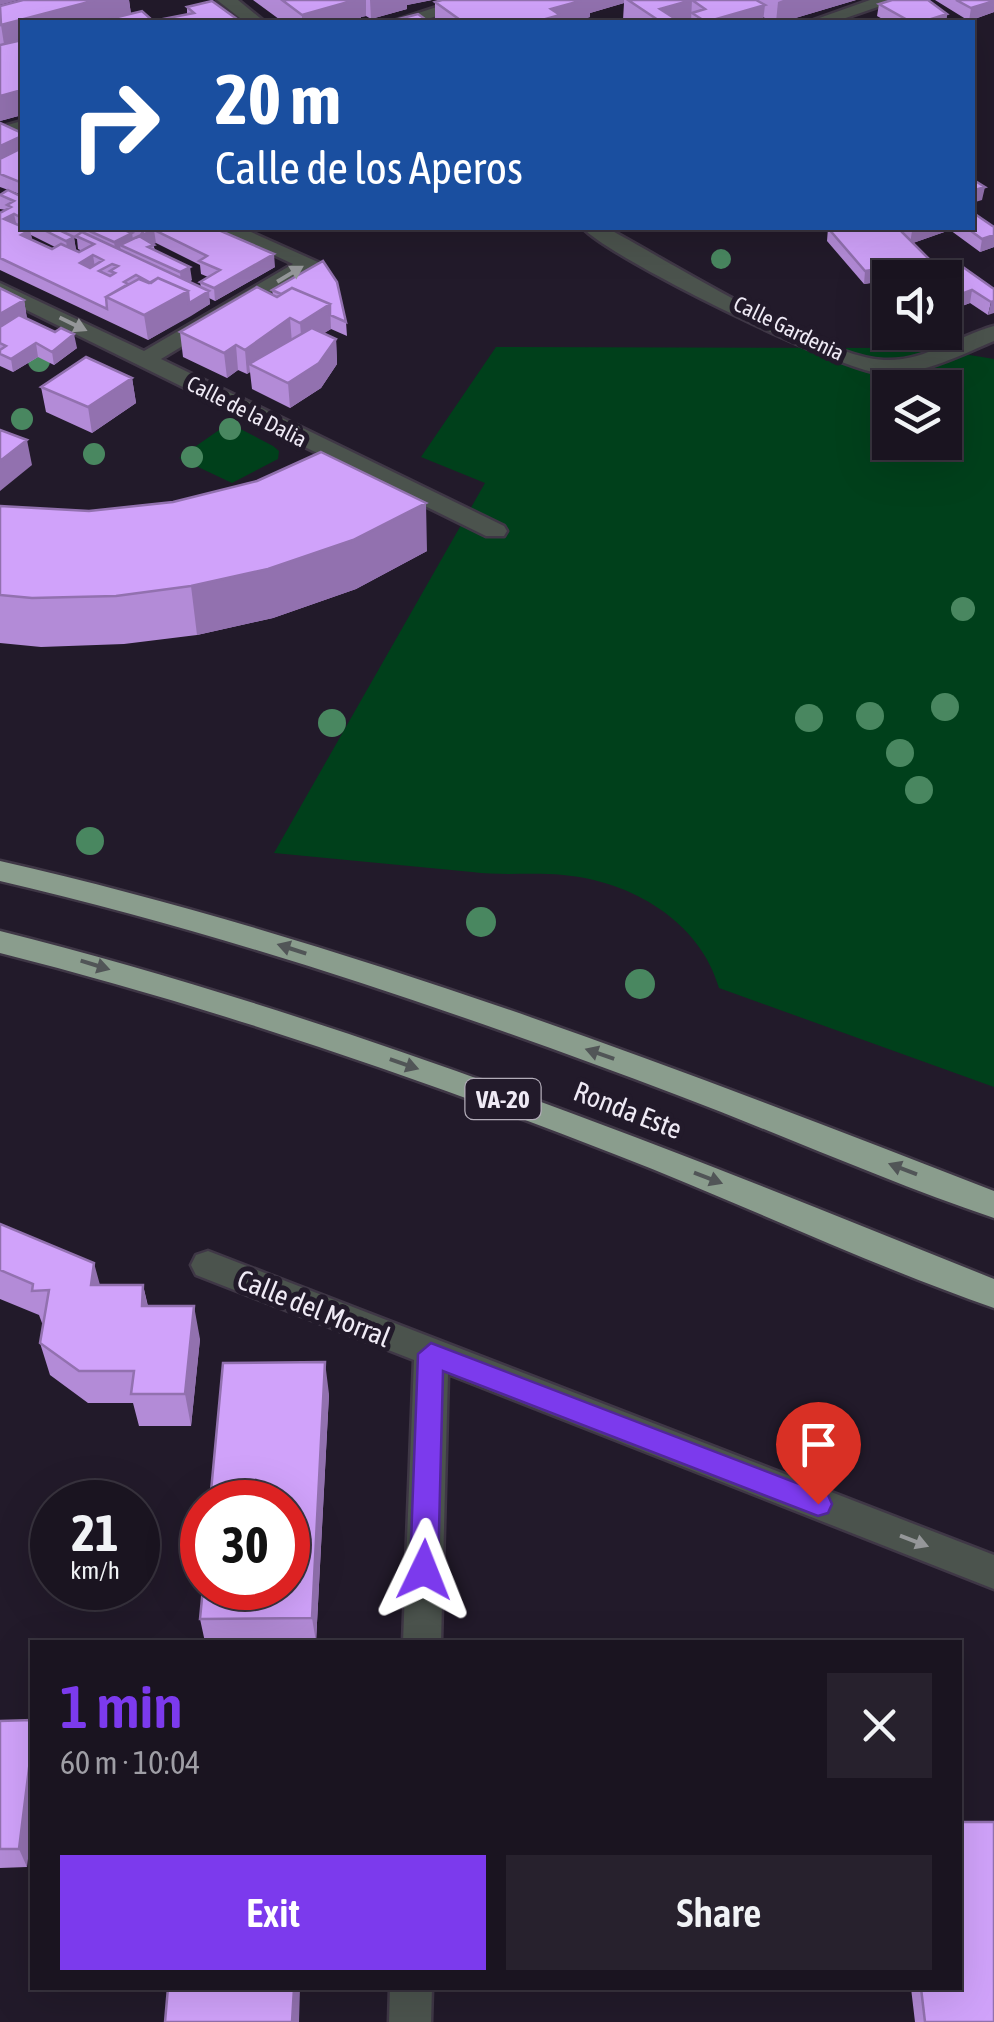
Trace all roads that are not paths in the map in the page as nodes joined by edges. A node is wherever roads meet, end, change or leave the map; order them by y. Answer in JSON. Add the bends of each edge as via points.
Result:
{"nodes":[{"id":1,"x":226,"y":0,"type":"edge"},
{"id":2,"x":478,"y":0,"type":"edge"},
{"id":3,"x":889,"y":0,"type":"edge"},
{"id":4,"x":253,"y":20,"type":"edge"},
{"id":5,"x":407,"y":20,"type":"edge"},
{"id":6,"x":824,"y":20,"type":"edge"},
{"id":7,"x":231,"y":230,"type":"edge"},
{"id":8,"x":597,"y":230,"type":"edge"},
{"id":9,"x":0,"y":290,"type":"edge"},
{"id":10,"x":994,"y":332,"type":"edge"},
{"id":11,"x":146,"y":359,"type":"junction"},
{"id":12,"x":494,"y":531,"type":"dead end"},
{"id":13,"x":0,"y":871,"type":"edge"},
{"id":14,"x":0,"y":942,"type":"edge"},
{"id":15,"x":994,"y":1205,"type":"edge"},
{"id":16,"x":208,"y":1265,"type":"dead end"},
{"id":17,"x":994,"y":1294,"type":"edge"},
{"id":18,"x":431,"y":1354,"type":"junction"},
{"id":19,"x":994,"y":1572,"type":"edge"},
{"id":20,"x":422,"y":1640,"type":"edge"},
{"id":21,"x":411,"y":1990,"type":"edge"},
{"id":22,"x":410,"y":2022,"type":"edge"}],
"edges":[{"from":1,"to":4,"type":"street"},
{"from":2,"to":5,"type":"street"},
{"from":3,"to":6,"type":"street"},
{"from":11,"to":7,"type":"street","one_way":true,"via":[[308,263]]},
{"from":8,"to":10,"type":"street","name":"Calle Gardenia","via":[[820,347],[881,368],[932,358]]},
{"from":9,"to":11,"type":"street","name":"Calle de la Dalia","one_way":true},
{"from":11,"to":12,"type":"street","name":"Calle de la Dalia","via":[[325,460]]},
{"from":15,"to":13,"type":"highway","name":"Ronda Este","one_way":true,"via":[[386,978],[174,912]]},
{"from":14,"to":17,"type":"highway","name":"Ronda Este","number":"VA-20","one_way":true,"via":[[216,1002],[478,1090]]},
{"from":16,"to":18,"type":"street","name":"Calle del Morral"},
{"from":18,"to":19,"type":"street","name":"Calle del Morral","one_way":true},
{"from":18,"to":20,"type":"street"},
{"from":21,"to":22,"type":"street"}]}
